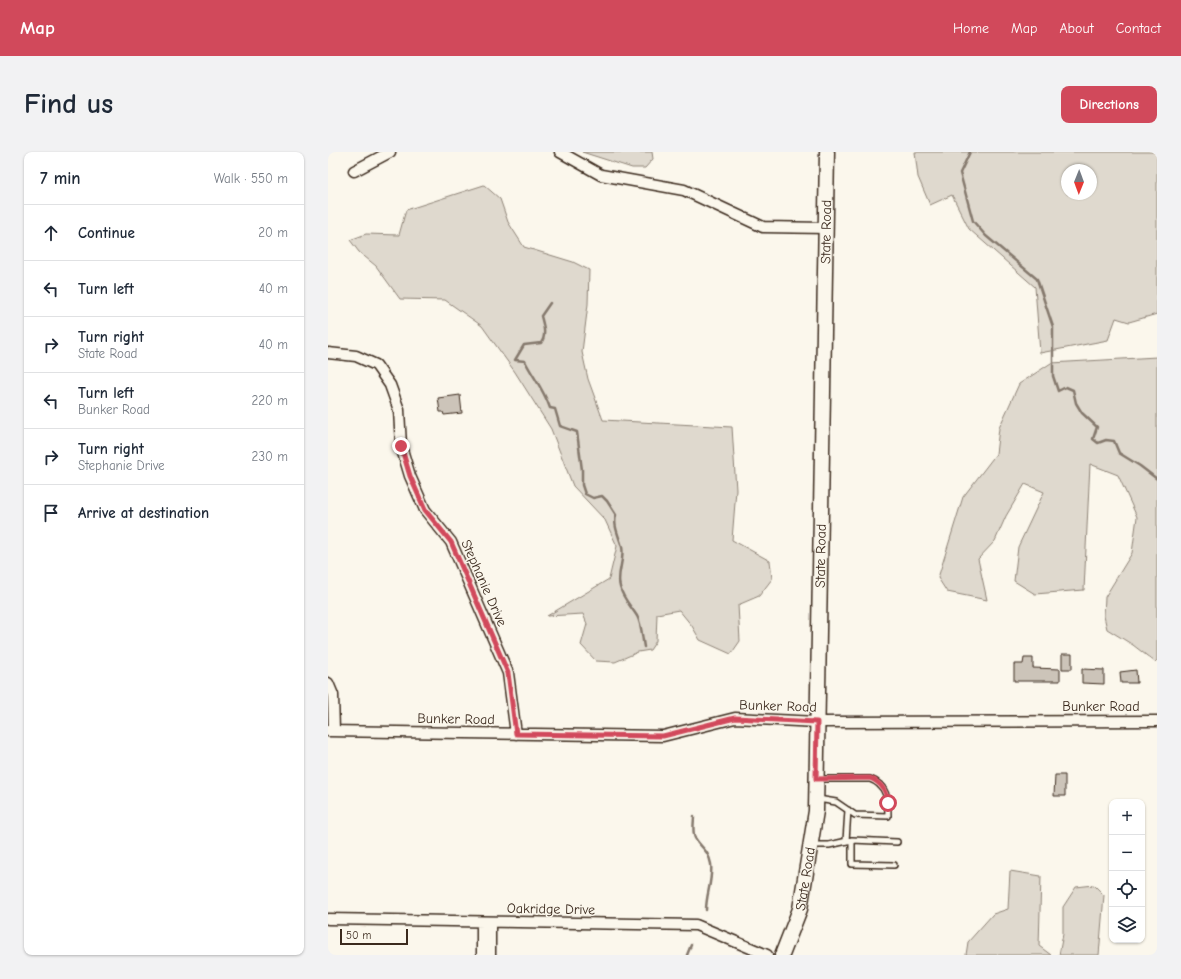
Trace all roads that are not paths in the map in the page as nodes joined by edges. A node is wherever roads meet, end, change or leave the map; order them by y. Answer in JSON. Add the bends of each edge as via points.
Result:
{"nodes":[{"id":1,"x":390,"y":152,"type":"edge"},
{"id":2,"x":560,"y":152,"type":"edge"},
{"id":3,"x":827,"y":152,"type":"edge"},
{"id":4,"x":354,"y":171,"type":"dead end"},
{"id":5,"x":826,"y":228,"type":"junction"},
{"id":6,"x":328,"y":353,"type":"edge"},
{"id":7,"x":328,"y":683,"type":"edge"},
{"id":8,"x":1157,"y":721,"type":"edge"},
{"id":9,"x":817,"y":722,"type":"junction"},
{"id":10,"x":331,"y":731,"type":"edge"},
{"id":11,"x":516,"y":734,"type":"junction"},
{"id":12,"x":816,"y":779,"type":"junction"},
{"id":13,"x":816,"y":798,"type":"junction"},
{"id":14,"x":848,"y":810,"type":"junction"},
{"id":15,"x":852,"y":840,"type":"junction"},
{"id":16,"x":846,"y":841,"type":"junction"},
{"id":17,"x":897,"y":842,"type":"dead end"},
{"id":18,"x":811,"y":845,"type":"junction"},
{"id":19,"x":894,"y":865,"type":"dead end"},
{"id":20,"x":328,"y":919,"type":"edge"},
{"id":21,"x":486,"y":922,"type":"junction"},
{"id":22,"x":482,"y":955,"type":"edge"},
{"id":23,"x":490,"y":955,"type":"edge"},
{"id":24,"x":766,"y":955,"type":"edge"},
{"id":25,"x":782,"y":955,"type":"edge"}],
"edges":[{"from":1,"to":4,"type":"street"},
{"from":2,"to":5,"type":"street","via":[[601,175],[684,190],[763,227]]},
{"from":3,"to":5,"type":"main road","name":"State Road"},
{"from":5,"to":9,"type":"main road","name":"State Road"},
{"from":6,"to":11,"type":"street","name":"Stephanie Drive","via":[[356,356],[376,365],[390,385],[399,410],[401,446],[410,476],[425,510],[451,542],[508,673]]},
{"from":7,"to":10,"type":"street","via":[[333,695]]},
{"from":8,"to":9,"type":"street","name":"Bunker Road"},
{"from":9,"to":11,"type":"street","name":"Bunker Road","via":[[735,718],[663,736]]},
{"from":9,"to":12,"type":"main road","name":"State Road"},
{"from":10,"to":11,"type":"street","name":"Bunker Road"},
{"from":12,"to":13,"type":"main road","name":"State Road"},
{"from":12,"to":14,"type":"lane","via":[[870,778],[878,782],[886,793],[888,816],[855,815]]},
{"from":13,"to":14,"type":"lane","via":[[836,802]]},
{"from":13,"to":18,"type":"main road","name":"State Road"},
{"from":14,"to":16,"type":"lane"},
{"from":15,"to":16,"type":"lane"},
{"from":15,"to":17,"type":"lane"},
{"from":15,"to":19,"type":"lane","via":[[852,864]]},
{"from":16,"to":18,"type":"lane","via":[[829,845]]},
{"from":18,"to":25,"type":"main road","name":"State Road","via":[[800,910]]},
{"from":20,"to":21,"type":"street","name":"Oakridge Drive"},
{"from":21,"to":22,"type":"street"},
{"from":21,"to":23,"type":"street"},
{"from":21,"to":24,"type":"street","name":"Oakridge Drive","via":[[696,925]]}]}
